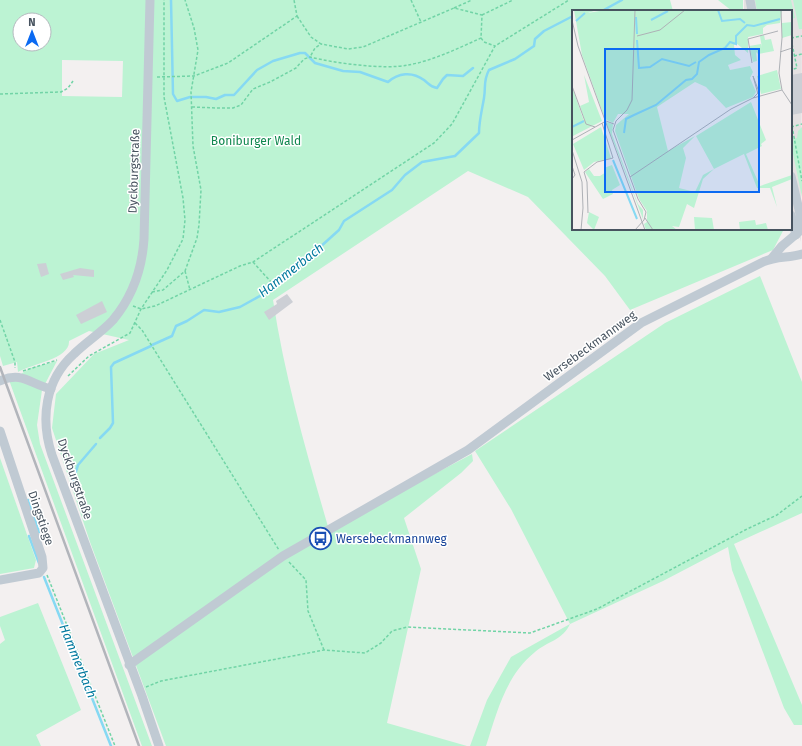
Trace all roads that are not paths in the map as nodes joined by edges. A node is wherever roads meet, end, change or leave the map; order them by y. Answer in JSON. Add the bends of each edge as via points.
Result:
{"nodes":[{"id":1,"x":150,"y":0,"type":"edge"},
{"id":2,"x":750,"y":0,"type":"edge"},
{"id":3,"x":752,"y":10,"type":"edge"},
{"id":4,"x":792,"y":181,"type":"edge"},
{"id":5,"x":792,"y":218,"type":"edge"},
{"id":6,"x":796,"y":235,"type":"junction"},
{"id":7,"x":802,"y":254,"type":"edge"},
{"id":8,"x":772,"y":258,"type":"junction"},
{"id":9,"x":0,"y":382,"type":"edge"},
{"id":10,"x":51,"y":389,"type":"junction"},
{"id":11,"x":0,"y":431,"type":"edge"},
{"id":12,"x":0,"y":580,"type":"edge"},
{"id":13,"x":129,"y":665,"type":"junction"},
{"id":14,"x":159,"y":746,"type":"edge"}],
"edges":[{"from":1,"to":10,"type":"street","name":"Dyckburgstraße","via":[[142,265],[126,302],[108,325],[65,363]]},
{"from":2,"to":3,"type":"street"},
{"from":4,"to":6,"type":"street","via":[[801,222],[801,230]]},
{"from":5,"to":6,"type":"street"},
{"from":6,"to":8,"type":"street","name":"Wersebeckmannweg"},
{"from":7,"to":8,"type":"street","name":"Wersebeckmannweg"},
{"from":8,"to":13,"type":"street","name":"Wersebeckmannweg","via":[[641,323],[468,450],[283,556]]},
{"from":9,"to":10,"type":"street","via":[[16,376]]},
{"from":10,"to":13,"type":"street","name":"Dyckburgstraße","via":[[47,401],[46,422],[50,448]]},
{"from":11,"to":12,"type":"street","name":"Dingstiege","via":[[42,557],[43,568],[39,573]]},
{"from":13,"to":14,"type":"street","name":"Dyckburgstraße"}]}
